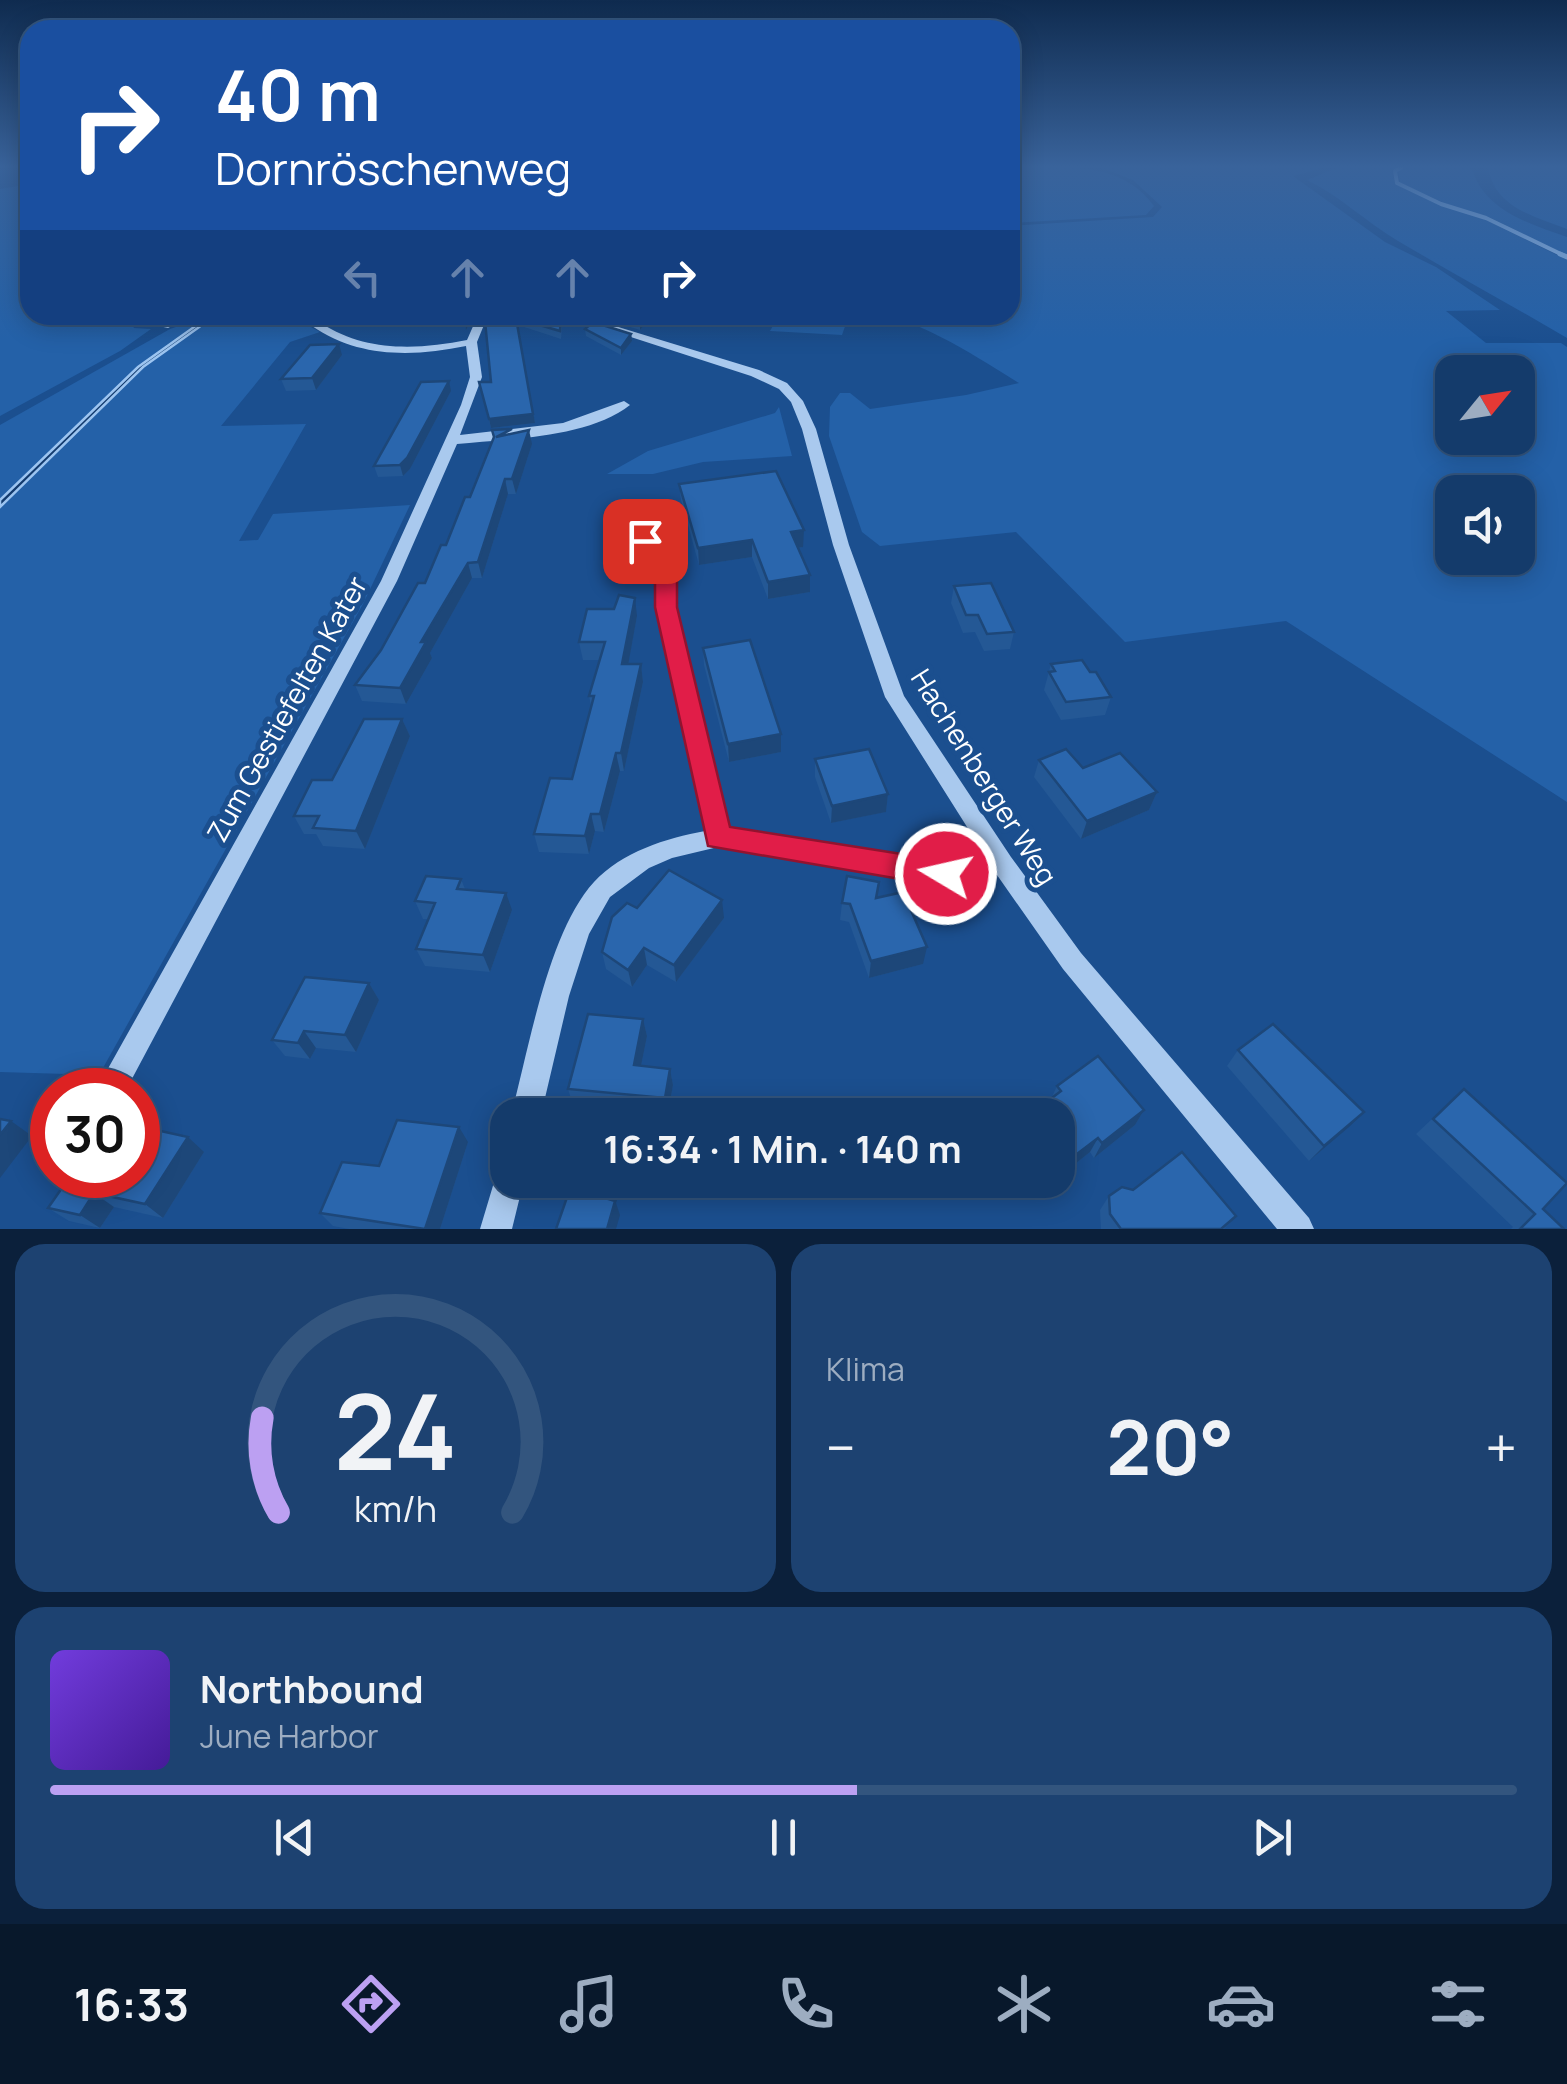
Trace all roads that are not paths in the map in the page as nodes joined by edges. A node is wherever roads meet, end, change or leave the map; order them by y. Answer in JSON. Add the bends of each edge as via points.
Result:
{"nodes":[{"id":1,"x":317,"y":325,"type":"edge"},
{"id":2,"x":480,"y":325,"type":"edge"},
{"id":3,"x":600,"y":325,"type":"edge"},
{"id":4,"x":472,"y":342,"type":"junction"},
{"id":5,"x":624,"y":404,"type":"dead end"},
{"id":6,"x":454,"y":440,"type":"junction"},
{"id":7,"x":645,"y":541,"type":"dead end"},
{"id":8,"x":718,"y":838,"type":"junction"},
{"id":9,"x":1003,"y":864,"type":"junction"},
{"id":10,"x":122,"y":1068,"type":"edge"},
{"id":11,"x":531,"y":1098,"type":"edge"},
{"id":12,"x":504,"y":1198,"type":"edge"},
{"id":13,"x":496,"y":1229,"type":"edge"},
{"id":14,"x":1298,"y":1229,"type":"edge"}],
"edges":[{"from":1,"to":4,"type":"street","via":[[386,352]]},
{"from":2,"to":4,"type":"street","name":"Zum Gestiefelten Kater"},
{"from":3,"to":9,"type":"street","name":"Hachenberger Weg","via":[[755,373],[797,401],[895,697]]},
{"from":4,"to":6,"type":"street","name":"Zum Gestiefelten Kater","via":[[476,377]]},
{"from":5,"to":6,"type":"street","via":[[603,416],[529,432]]},
{"from":6,"to":10,"type":"street","name":"Zum Gestiefelten Kater","via":[[389,581]]},
{"from":7,"to":8,"type":"street","via":[[666,562],[666,607]]},
{"from":8,"to":9,"type":"street","via":[[946,874]]},
{"from":8,"to":11,"type":"street","via":[[675,844],[634,863],[599,893],[575,938]]},
{"from":9,"to":14,"type":"street","name":"Hachenberger Weg","via":[[1072,961]]},
{"from":12,"to":13,"type":"street"}]}
